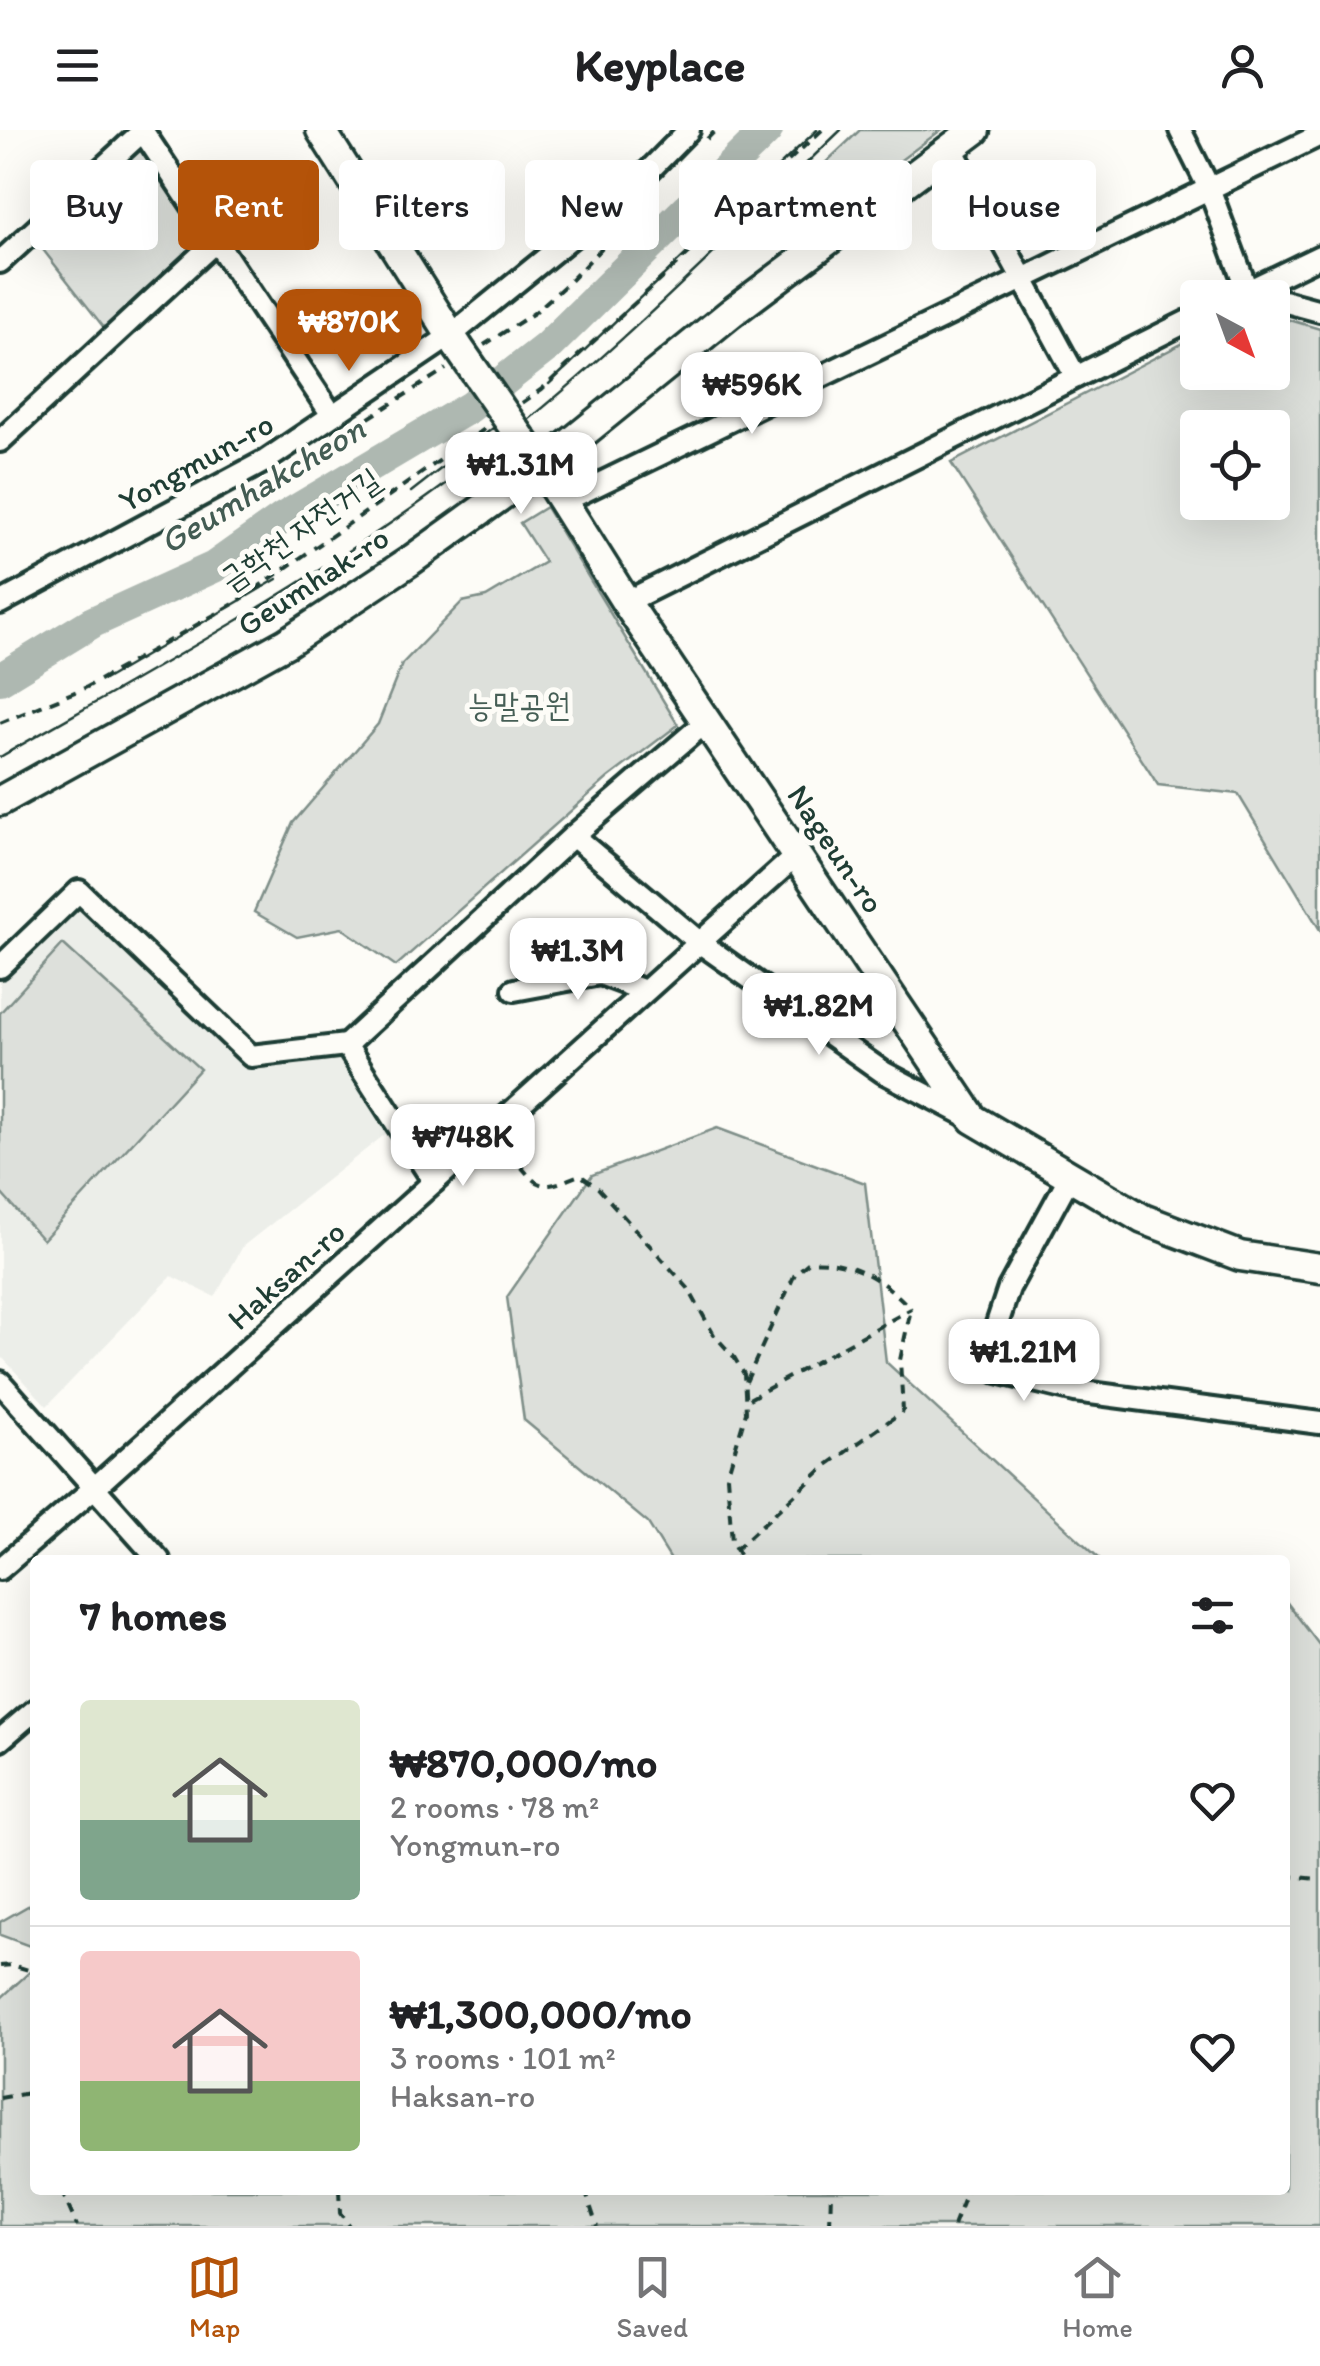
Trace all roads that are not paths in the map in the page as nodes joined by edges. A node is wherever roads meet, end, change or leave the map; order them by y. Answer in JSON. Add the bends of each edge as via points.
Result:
{"nodes":[{"id":1,"x":143,"y":130,"type":"edge"},
{"id":2,"x":321,"y":130,"type":"edge"},
{"id":3,"x":689,"y":130,"type":"edge"},
{"id":4,"x":975,"y":130,"type":"edge"},
{"id":5,"x":1180,"y":130,"type":"edge"},
{"id":6,"x":1320,"y":135,"type":"edge"},
{"id":7,"x":950,"y":147,"type":"junction"},
{"id":8,"x":178,"y":183,"type":"edge"},
{"id":9,"x":1209,"y":188,"type":"junction"},
{"id":10,"x":206,"y":250,"type":"edge"},
{"id":11,"x":222,"y":250,"type":"edge"},
{"id":12,"x":1320,"y":256,"type":"edge"},
{"id":13,"x":0,"y":262,"type":"edge"},
{"id":14,"x":1023,"y":278,"type":"junction"},
{"id":15,"x":1236,"y":280,"type":"edge"},
{"id":16,"x":1269,"y":280,"type":"edge"},
{"id":17,"x":1290,"y":303,"type":"edge"},
{"id":18,"x":1320,"y":311,"type":"edge"},
{"id":19,"x":1180,"y":325,"type":"edge"},
{"id":20,"x":454,"y":342,"type":"junction"},
{"id":21,"x":1076,"y":377,"type":"junction"},
{"id":22,"x":332,"y":416,"type":"junction"},
{"id":23,"x":0,"y":441,"type":"edge"},
{"id":24,"x":541,"y":467,"type":"junction"},
{"id":25,"x":564,"y":501,"type":"junction"},
{"id":26,"x":0,"y":602,"type":"edge"},
{"id":27,"x":626,"y":602,"type":"junction"},
{"id":28,"x":708,"y":720,"type":"junction"},
{"id":29,"x":0,"y":801,"type":"edge"},
{"id":30,"x":573,"y":836,"type":"junction"},
{"id":31,"x":798,"y":854,"type":"junction"},
{"id":32,"x":699,"y":942,"type":"junction"},
{"id":33,"x":0,"y":967,"type":"edge"},
{"id":34,"x":514,"y":990,"type":"dead end"},
{"id":35,"x":646,"y":991,"type":"junction"},
{"id":36,"x":346,"y":1045,"type":"junction"},
{"id":37,"x":973,"y":1119,"type":"junction"},
{"id":38,"x":1070,"y":1176,"type":"junction"},
{"id":39,"x":434,"y":1182,"type":"junction"},
{"id":40,"x":1320,"y":1268,"type":"edge"},
{"id":41,"x":0,"y":1382,"type":"edge"},
{"id":42,"x":1320,"y":1423,"type":"edge"},
{"id":43,"x":94,"y":1488,"type":"junction"},
{"id":44,"x":154,"y":1555,"type":"edge"},
{"id":45,"x":0,"y":1568,"type":"edge"},
{"id":46,"x":30,"y":1714,"type":"edge"},
{"id":47,"x":0,"y":1740,"type":"edge"}],
"edges":[{"from":1,"to":8,"type":"street"},
{"from":1,"to":13,"type":"street"},
{"from":2,"to":20,"type":"main road","name":"Nageun-ro"},
{"from":3,"to":20,"type":"street","name":"Yongmun-ro"},
{"from":4,"to":7,"type":"main road","name":"Geumhak-ro"},
{"from":5,"to":9,"type":"street"},
{"from":6,"to":9,"type":"street"},
{"from":7,"to":14,"type":"street"},
{"from":7,"to":24,"type":"main road","name":"Geumhak-ro"},
{"from":9,"to":14,"type":"street"},
{"from":9,"to":15,"type":"street"},
{"from":10,"to":23,"type":"street"},
{"from":11,"to":22,"type":"street"},
{"from":12,"to":16,"type":"street"},
{"from":14,"to":21,"type":"street"},
{"from":14,"to":25,"type":"street"},
{"from":17,"to":18,"type":"street"},
{"from":19,"to":21,"type":"street"},
{"from":20,"to":22,"type":"street","name":"Yongmun-ro"},
{"from":20,"to":24,"type":"main road","name":"Nageun-ro","bridge":true},
{"from":21,"to":27,"type":"street"},
{"from":22,"to":26,"type":"street","name":"Yongmun-ro","via":[[264,462]]},
{"from":24,"to":25,"type":"main road","name":"Nageun-ro"},
{"from":24,"to":29,"type":"main road","name":"Geumhak-ro","via":[[286,643]]},
{"from":25,"to":27,"type":"main road","name":"Nageun-ro"},
{"from":27,"to":28,"type":"main road","name":"Nageun-ro"},
{"from":28,"to":30,"type":"street"},
{"from":28,"to":31,"type":"main road","name":"Nageun-ro"},
{"from":30,"to":32,"type":"street"},
{"from":30,"to":36,"type":"street"},
{"from":31,"to":32,"type":"street","name":"Haksan-ro"},
{"from":31,"to":37,"type":"main road","name":"Nageun-ro"},
{"from":32,"to":35,"type":"street","name":"Haksan-ro"},
{"from":32,"to":37,"type":"street","via":[[884,1072]]},
{"from":33,"to":36,"type":"street","via":[[79,891],[251,1056]]},
{"from":34,"to":35,"type":"street","via":[[600,974]]},
{"from":35,"to":39,"type":"street","name":"Haksan-ro"},
{"from":36,"to":39,"type":"street"},
{"from":37,"to":38,"type":"main road","name":"Nageun-ro"},
{"from":38,"to":40,"type":"main road","name":"Nageun-ro","via":[[1144,1219],[1240,1256]]},
{"from":38,"to":42,"type":"street","via":[[1009,1288],[988,1351],[997,1372],[1075,1391]]},
{"from":39,"to":43,"type":"street","name":"Haksan-ro"},
{"from":41,"to":43,"type":"street"},
{"from":43,"to":44,"type":"street"},
{"from":43,"to":45,"type":"street","name":"Haksan-ro"},
{"from":46,"to":47,"type":"street"}]}
